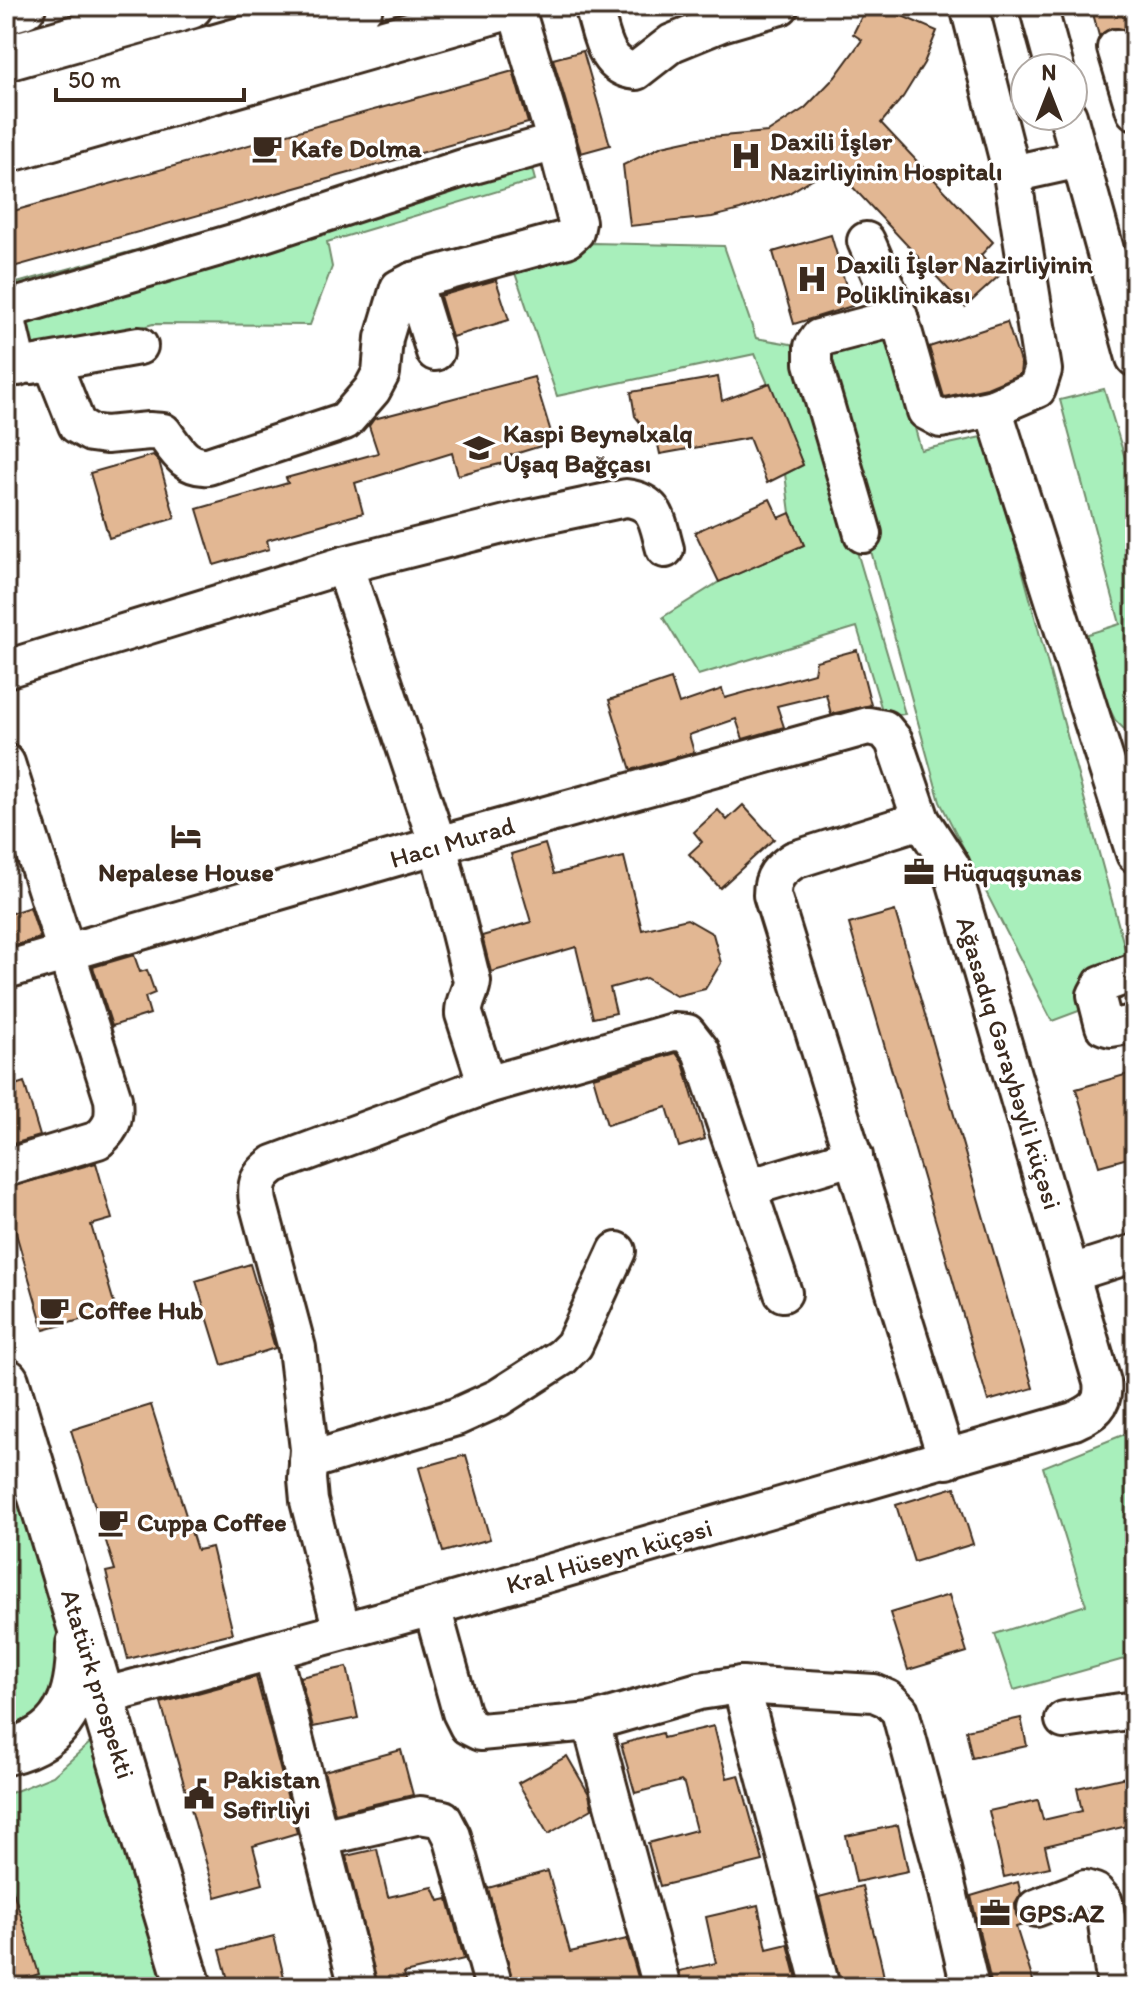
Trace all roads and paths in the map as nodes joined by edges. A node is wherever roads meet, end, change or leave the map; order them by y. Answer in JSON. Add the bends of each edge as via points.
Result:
{"nodes":[{"id":1,"x":23,"y":6,"type":"edge"},
{"id":2,"x":190,"y":6,"type":"edge"},
{"id":3,"x":360,"y":6,"type":"edge"},
{"id":4,"x":513,"y":6,"type":"edge"},
{"id":5,"x":593,"y":6,"type":"edge"},
{"id":6,"x":780,"y":6,"type":"edge"},
{"id":7,"x":969,"y":6,"type":"edge"},
{"id":8,"x":1038,"y":6,"type":"edge"},
{"id":9,"x":6,"y":11,"type":"edge"},
{"id":10,"x":1116,"y":48,"type":"dead end"},
{"id":11,"x":1051,"y":52,"type":"edge"},
{"id":12,"x":6,"y":58,"type":"edge"},
{"id":13,"x":6,"y":107,"type":"edge"},
{"id":14,"x":1135,"y":111,"type":"edge"},
{"id":15,"x":1072,"y":132,"type":"edge"},
{"id":16,"x":556,"y":142,"type":"junction"},
{"id":17,"x":6,"y":150,"type":"edge"},
{"id":18,"x":1080,"y":159,"type":"junction"},
{"id":19,"x":1012,"y":174,"type":"junction"},
{"id":20,"x":866,"y":241,"type":"dead end"},
{"id":21,"x":413,"y":281,"type":"junction"},
{"id":22,"x":899,"y":317,"type":"junction"},
{"id":23,"x":139,"y":346,"type":"dead end"},
{"id":24,"x":435,"y":352,"type":"dead end"},
{"id":25,"x":1135,"y":358,"type":"edge"},
{"id":26,"x":25,"y":366,"type":"edge"},
{"id":27,"x":993,"y":408,"type":"junction"},
{"id":28,"x":863,"y":534,"type":"dead end"},
{"id":29,"x":665,"y":549,"type":"dead end"},
{"id":30,"x":344,"y":565,"type":"junction"},
{"id":31,"x":6,"y":669,"type":"edge"},
{"id":32,"x":894,"y":741,"type":"joint"},
{"id":33,"x":6,"y":763,"type":"edge"},
{"id":34,"x":921,"y":820,"type":"junction"},
{"id":35,"x":438,"y":845,"type":"junction"},
{"id":36,"x":1135,"y":854,"type":"edge"},
{"id":37,"x":67,"y":952,"type":"junction"},
{"id":38,"x":6,"y":970,"type":"edge"},
{"id":39,"x":1135,"y":972,"type":"edge"},
{"id":40,"x":1135,"y":1024,"type":"edge"},
{"id":41,"x":487,"y":1085,"type":"junction"},
{"id":42,"x":854,"y":1156,"type":"junction"},
{"id":43,"x":6,"y":1168,"type":"edge"},
{"id":44,"x":748,"y":1188,"type":"junction"},
{"id":45,"x":617,"y":1251,"type":"dead end"},
{"id":46,"x":1135,"y":1253,"type":"edge"},
{"id":47,"x":1072,"y":1273,"type":"junction"},
{"id":48,"x":783,"y":1293,"type":"dead end"},
{"id":49,"x":6,"y":1381,"type":"edge"},
{"id":50,"x":1104,"y":1394,"type":"joint"},
{"id":51,"x":947,"y":1460,"type":"junction"},
{"id":52,"x":308,"y":1461,"type":"junction"},
{"id":53,"x":432,"y":1607,"type":"junction"},
{"id":54,"x":79,"y":1623,"type":"junction"},
{"id":55,"x":342,"y":1631,"type":"junction"},
{"id":56,"x":272,"y":1651,"type":"junction"},
{"id":57,"x":741,"y":1685,"type":"junction"},
{"id":58,"x":102,"y":1697,"type":"junction"},
{"id":59,"x":1135,"y":1710,"type":"edge"},
{"id":60,"x":1064,"y":1720,"type":"dead end"},
{"id":61,"x":591,"y":1722,"type":"junction"},
{"id":62,"x":60,"y":1724,"type":"junction"},
{"id":63,"x":6,"y":1752,"type":"edge"},
{"id":64,"x":320,"y":1838,"type":"junction"},
{"id":65,"x":1036,"y":1908,"type":"dead end"},
{"id":66,"x":189,"y":1987,"type":"edge"},
{"id":67,"x":358,"y":1987,"type":"edge"},
{"id":68,"x":494,"y":1987,"type":"edge"},
{"id":69,"x":662,"y":1987,"type":"edge"},
{"id":70,"x":821,"y":1987,"type":"edge"},
{"id":71,"x":970,"y":1987,"type":"edge"},
{"id":72,"x":1116,"y":1987,"type":"edge"}],
"edges":[{"from":1,"to":9,"type":"main road"},
{"from":2,"to":12,"type":"main road"},
{"from":3,"to":13,"type":"main road"},
{"from":4,"to":16,"type":"street"},
{"from":4,"to":17,"type":"main road"},
{"from":5,"to":6,"type":"street","via":[[611,61],[636,71],[672,43]]},
{"from":7,"to":19,"type":"street"},
{"from":8,"to":11,"type":"street"},
{"from":10,"to":14,"type":"street"},
{"from":15,"to":18,"type":"street"},
{"from":16,"to":21,"type":"street","via":[[577,222],[575,232],[567,239]]},
{"from":16,"to":26,"type":"street","via":[[15,307],[8,324]]},
{"from":18,"to":19,"type":"street"},
{"from":18,"to":25,"type":"street"},
{"from":19,"to":27,"type":"street","via":[[1043,370],[1037,389]]},
{"from":20,"to":22,"type":"street"},
{"from":21,"to":24,"type":"street"},
{"from":21,"to":26,"type":"street","via":[[399,288],[384,338],[381,373],[345,421],[208,466],[196,467],[183,459],[163,432],[91,433],[77,425]]},
{"from":22,"to":27,"type":"street","via":[[926,411],[941,419]]},
{"from":22,"to":28,"type":"street","via":[[819,338],[813,347],[813,363]]},
{"from":23,"to":26,"type":"street"},
{"from":27,"to":36,"type":"street"},
{"from":29,"to":30,"type":"street","via":[[653,510],[626,498]]},
{"from":30,"to":31,"type":"street"},
{"from":30,"to":35,"type":"street"},
{"from":32,"to":34,"type":"street","name":"Ağasadıq Gəraybəyli küçəsi"},
{"from":32,"to":35,"type":"street","name":"Hacı Murad","via":[[884,729],[868,726]]},
{"from":33,"to":37,"type":"street"},
{"from":34,"to":42,"type":"street","via":[[794,860],[779,870],[772,889]]},
{"from":34,"to":47,"type":"street","name":"Ağasadıq Gəraybəyli küçəsi","via":[[951,866]]},
{"from":35,"to":37,"type":"street","name":"Hacı Murad"},
{"from":35,"to":41,"type":"street","via":[[472,981],[464,1014]]},
{"from":37,"to":38,"type":"street","name":"Hacı Murad"},
{"from":37,"to":43,"type":"street","via":[[114,1116],[98,1140]]},
{"from":39,"to":40,"type":"street","via":[[1102,984],[1096,995],[1104,1026]]},
{"from":41,"to":44,"type":"street","via":[[673,1032],[687,1033],[701,1051]]},
{"from":41,"to":52,"type":"street","via":[[274,1164],[257,1181],[297,1348]]},
{"from":42,"to":44,"type":"street"},
{"from":42,"to":51,"type":"street"},
{"from":44,"to":48,"type":"street"},
{"from":45,"to":52,"type":"street","via":[[574,1345],[562,1357],[498,1398],[456,1417]]},
{"from":46,"to":47,"type":"street"},
{"from":47,"to":50,"type":"street","name":"Ağasadıq Gəraybəyli küçəsi"},
{"from":49,"to":54,"type":"main road","name":"Atatürk prospekti"},
{"from":50,"to":51,"type":"street","name":"Kral Hüseyn küçəsi","via":[[1092,1412],[1074,1421]]},
{"from":51,"to":53,"type":"street","name":"Kral Hüseyn küçəsi"},
{"from":52,"to":55,"type":"street","via":[[309,1501]]},
{"from":53,"to":55,"type":"street","name":"Kral Hüseyn küçəsi"},
{"from":53,"to":61,"type":"street","via":[[468,1726],[480,1732]]},
{"from":54,"to":58,"type":"main road","name":"Atatürk prospekti"},
{"from":54,"to":62,"type":"main road","via":[[79,1673]]},
{"from":55,"to":56,"type":"street","name":"Kral Hüseyn küçəsi"},
{"from":56,"to":58,"type":"street","name":"Kral Hüseyn küçəsi"},
{"from":56,"to":64,"type":"street"},
{"from":57,"to":61,"type":"street","via":[[699,1691]]},
{"from":57,"to":70,"type":"street"},
{"from":57,"to":71,"type":"street","via":[[874,1693],[900,1711]]},
{"from":58,"to":62,"type":"main road"},
{"from":58,"to":66,"type":"main road","name":"Atatürk prospekti"},
{"from":59,"to":60,"type":"street"},
{"from":61,"to":69,"type":"street"},
{"from":62,"to":63,"type":"main road"},
{"from":64,"to":67,"type":"street"},
{"from":64,"to":68,"type":"street","via":[[420,1815],[443,1819]]},
{"from":65,"to":72,"type":"street","via":[[1085,1889],[1095,1892],[1104,1902]]}]}
